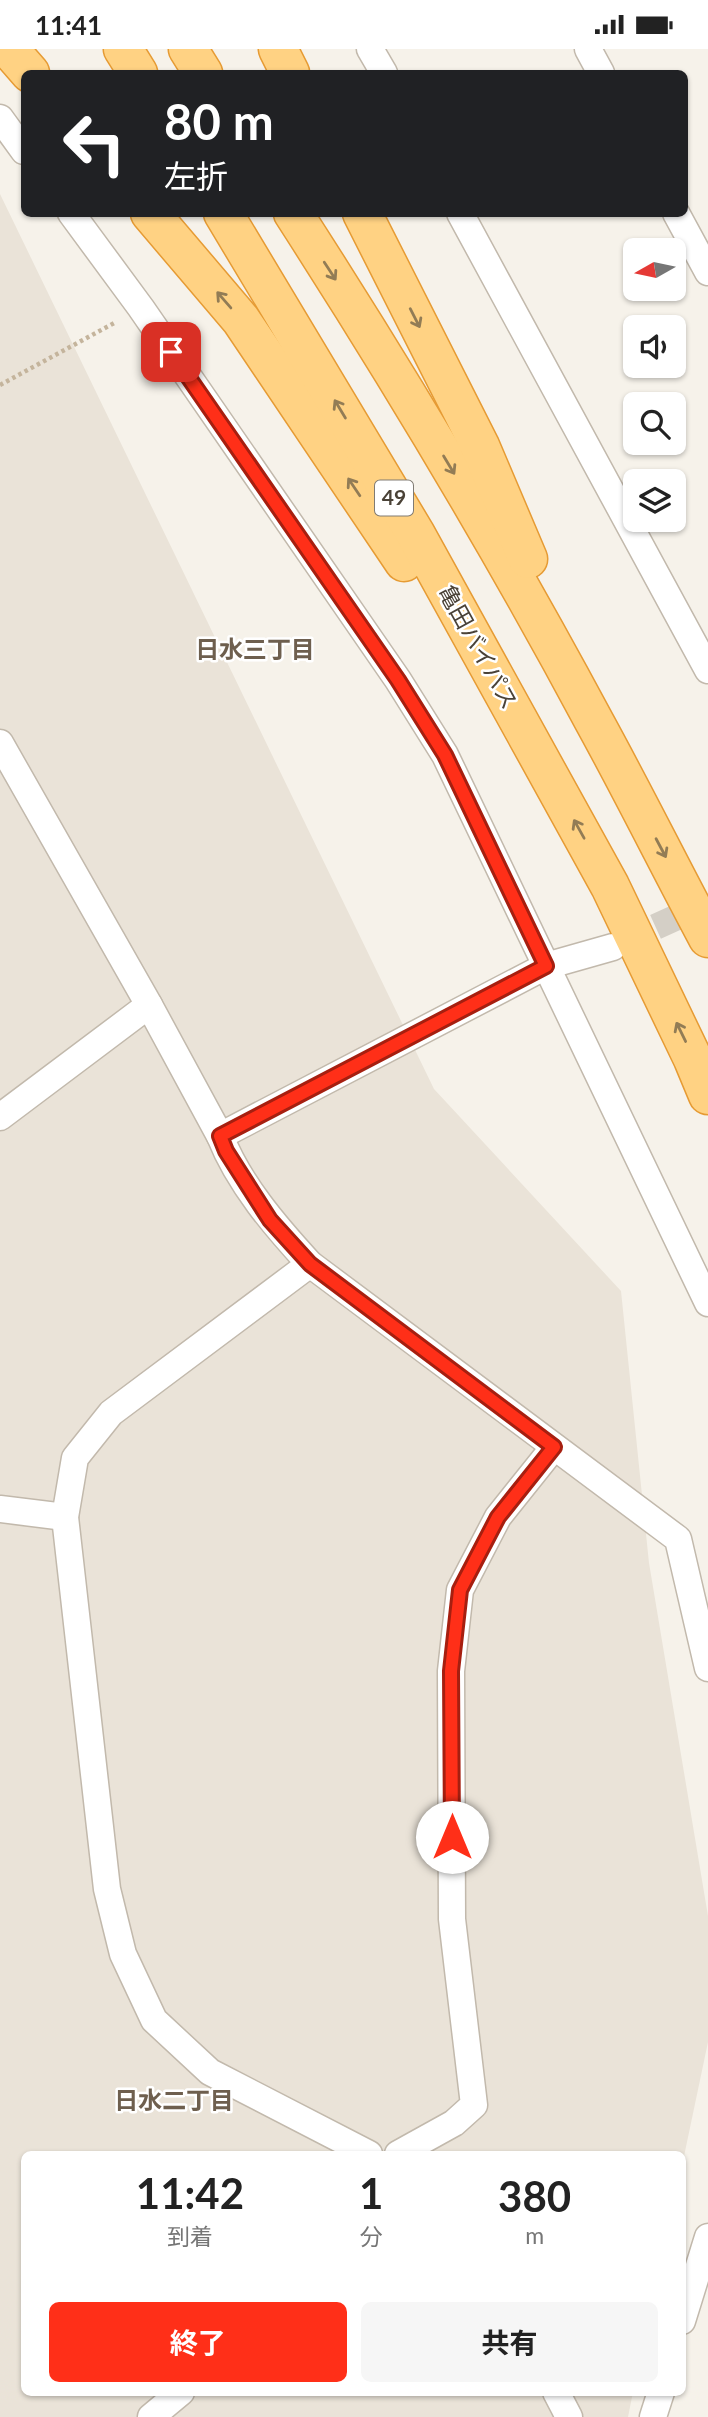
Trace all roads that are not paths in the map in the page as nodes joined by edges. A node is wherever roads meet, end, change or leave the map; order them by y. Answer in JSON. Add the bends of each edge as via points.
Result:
{"nodes":[{"id":1,"x":9,"y":49,"type":"edge"},
{"id":2,"x":124,"y":49,"type":"edge"},
{"id":3,"x":188,"y":49,"type":"edge"},
{"id":4,"x":278,"y":49,"type":"edge"},
{"id":5,"x":370,"y":49,"type":"edge"},
{"id":6,"x":588,"y":49,"type":"edge"},
{"id":7,"x":27,"y":70,"type":"edge"},
{"id":8,"x":136,"y":70,"type":"edge"},
{"id":9,"x":201,"y":70,"type":"edge"},
{"id":10,"x":288,"y":70,"type":"edge"},
{"id":11,"x":382,"y":70,"type":"edge"},
{"id":12,"x":599,"y":70,"type":"edge"},
{"id":13,"x":0,"y":118,"type":"edge"},
{"id":14,"x":21,"y":147,"type":"edge"},
{"id":15,"x":74,"y":217,"type":"edge"},
{"id":16,"x":153,"y":217,"type":"edge"},
{"id":17,"x":225,"y":217,"type":"edge"},
{"id":18,"x":296,"y":217,"type":"edge"},
{"id":19,"x":364,"y":217,"type":"edge"},
{"id":20,"x":462,"y":217,"type":"edge"},
{"id":21,"x":679,"y":217,"type":"edge"},
{"id":22,"x":708,"y":272,"type":"edge"},
{"id":23,"x":708,"y":670,"type":"edge"},
{"id":24,"x":596,"y":723,"type":"junction"},
{"id":25,"x":0,"y":743,"type":"edge"},
{"id":26,"x":556,"y":787,"type":"junction"},
{"id":27,"x":708,"y":939,"type":"edge"},
{"id":28,"x":613,"y":947,"type":"tunnel mouth"},
{"id":29,"x":546,"y":966,"type":"junction"},
{"id":30,"x":149,"y":1006,"type":"junction"},
{"id":31,"x":708,"y":1095,"type":"edge"},
{"id":32,"x":0,"y":1117,"type":"edge"},
{"id":33,"x":220,"y":1136,"type":"junction"},
{"id":34,"x":310,"y":1264,"type":"junction"},
{"id":35,"x":708,"y":1303,"type":"edge"},
{"id":36,"x":554,"y":1447,"type":"junction"},
{"id":37,"x":0,"y":1509,"type":"edge"},
{"id":38,"x":65,"y":1517,"type":"junction"},
{"id":39,"x":708,"y":1668,"type":"edge"},
{"id":40,"x":359,"y":2151,"type":"edge"},
{"id":41,"x":403,"y":2151,"type":"edge"},
{"id":42,"x":708,"y":2237,"type":"edge"},
{"id":43,"x":686,"y":2308,"type":"edge"},
{"id":44,"x":176,"y":2396,"type":"edge"},
{"id":45,"x":558,"y":2396,"type":"edge"},
{"id":46,"x":660,"y":2396,"type":"edge"},
{"id":47,"x":151,"y":2417,"type":"edge"},
{"id":48,"x":569,"y":2417,"type":"edge"},
{"id":49,"x":653,"y":2417,"type":"edge"}],
"edges":[{"from":1,"to":7,"type":"highway"},
{"from":2,"to":8,"type":"highway"},
{"from":3,"to":9,"type":"highway"},
{"from":4,"to":10,"type":"highway"},
{"from":5,"to":11,"type":"street"},
{"from":6,"to":12,"type":"street"},
{"from":13,"to":14,"type":"street"},
{"from":15,"to":29,"type":"street","via":[[398,680],[445,755]]},
{"from":26,"to":16,"type":"highway","one_way":true,"via":[[241,320]]},
{"from":26,"to":17,"type":"highway","name":"亀田バイパス","number":"49","one_way":true,"via":[[415,533]]},
{"from":18,"to":24,"type":"highway","one_way":true,"via":[[486,528]]},
{"from":19,"to":24,"type":"highway","one_way":true,"via":[[480,446]]},
{"from":20,"to":23,"type":"street"},
{"from":21,"to":22,"type":"street"},
{"from":24,"to":27,"type":"highway","one_way":true},
{"from":25,"to":30,"type":"street"},
{"from":31,"to":26,"type":"highway","name":"亀田バイパス","number":"49","one_way":true,"via":[[610,886]]},
{"from":28,"to":29,"type":"street"},
{"from":29,"to":33,"type":"street"},
{"from":29,"to":35,"type":"street"},
{"from":30,"to":32,"type":"street"},
{"from":30,"to":33,"type":"street"},
{"from":33,"to":34,"type":"street","via":[[270,1220]]},
{"from":34,"to":36,"type":"street"},
{"from":34,"to":38,"type":"street","via":[[111,1413],[75,1458]]},
{"from":36,"to":39,"type":"street","via":[[678,1539]]},
{"from":36,"to":41,"type":"street","via":[[498,1517],[460,1590],[451,1671],[452,1919],[474,2105],[454,2123]]},
{"from":37,"to":38,"type":"street"},
{"from":38,"to":40,"type":"street","via":[[107,1889],[123,1954],[154,2020],[210,2071]]},
{"from":42,"to":43,"type":"street"},
{"from":44,"to":47,"type":"street"},
{"from":45,"to":48,"type":"street"},
{"from":46,"to":49,"type":"street"}]}
